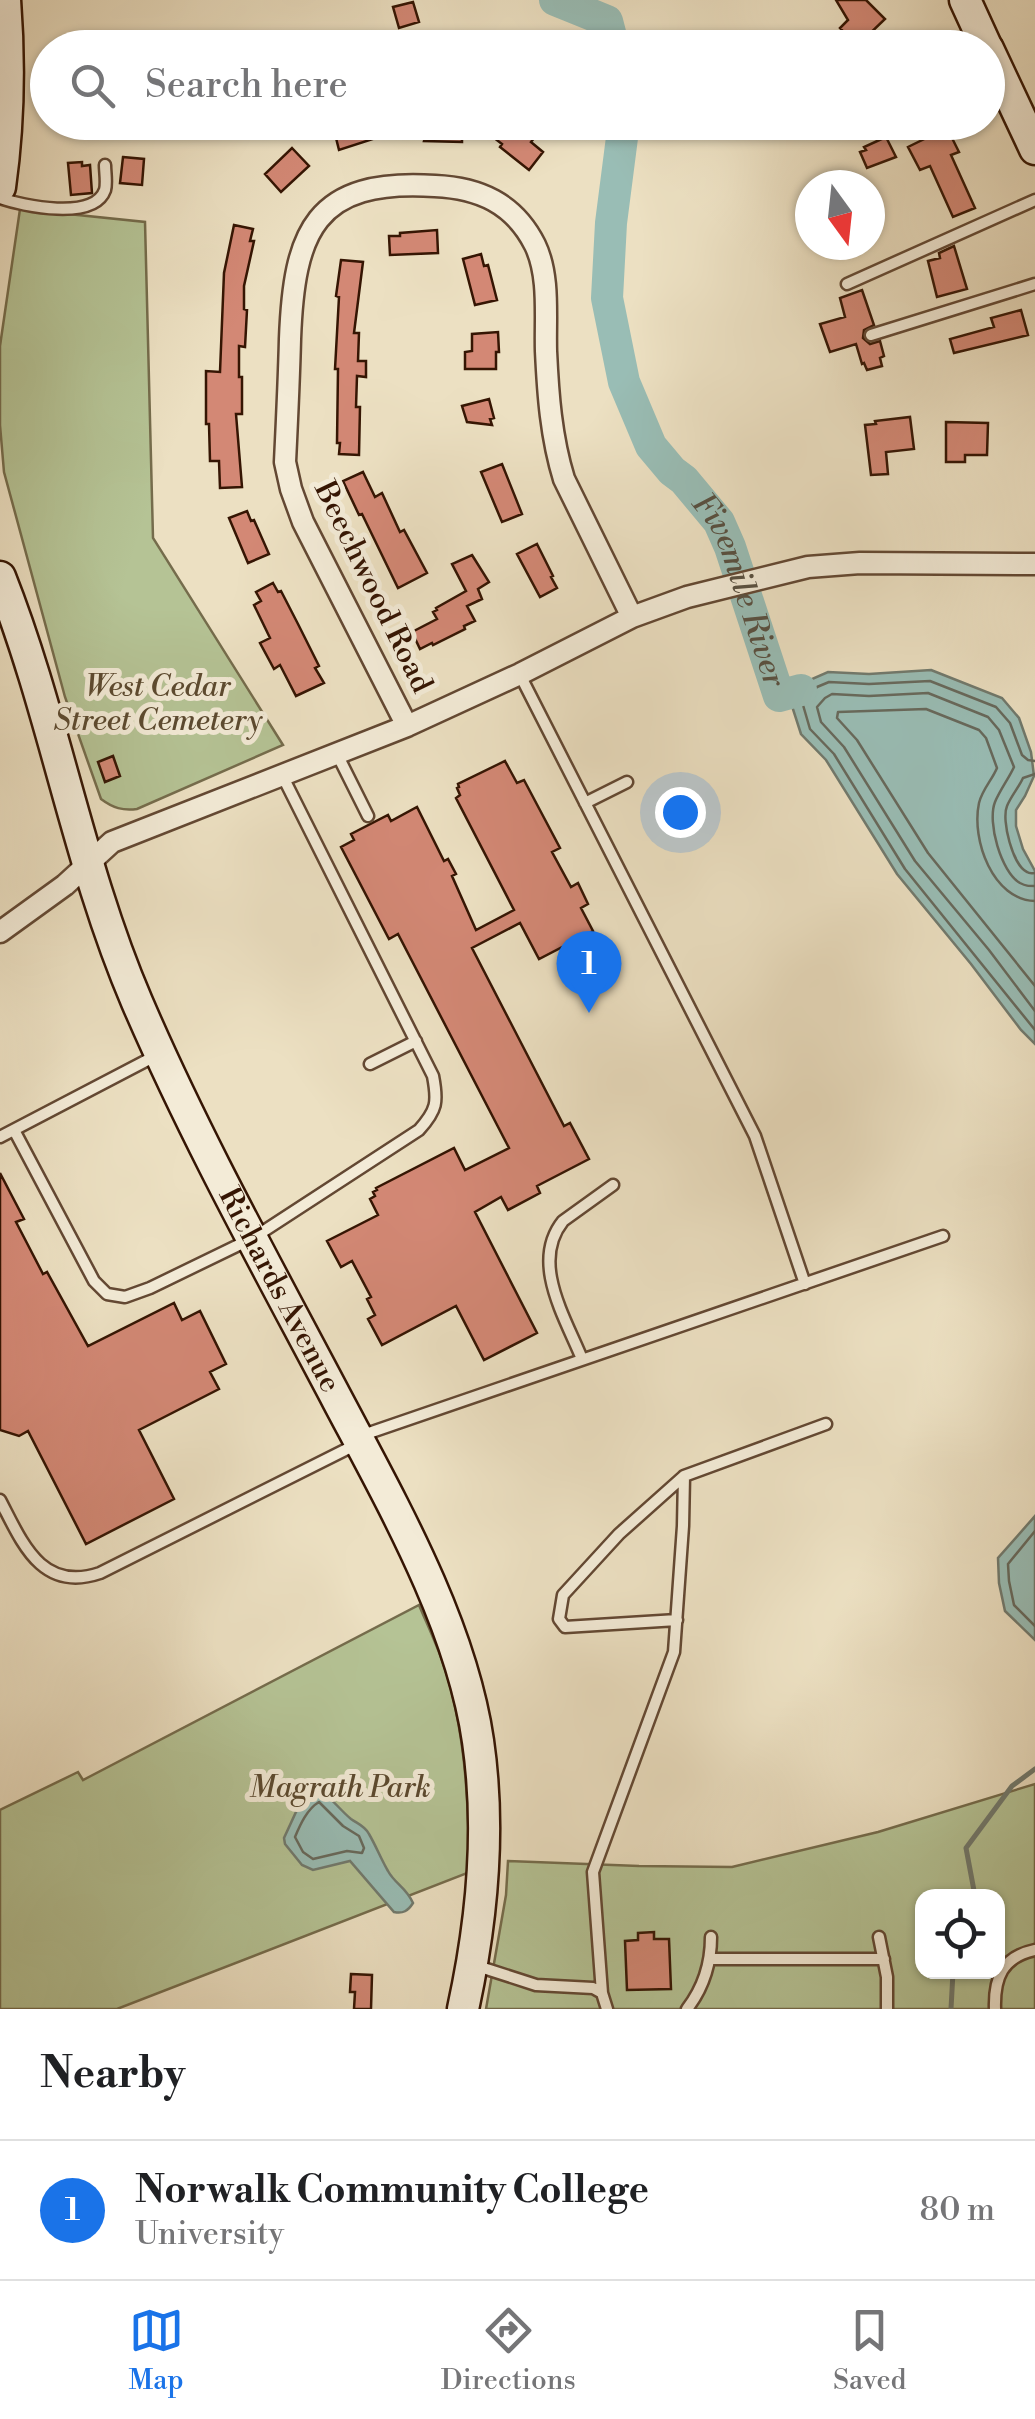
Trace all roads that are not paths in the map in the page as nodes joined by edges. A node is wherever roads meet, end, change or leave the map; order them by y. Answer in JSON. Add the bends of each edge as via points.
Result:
{"nodes":[{"id":1,"x":4,"y":0,"type":"edge"},
{"id":2,"x":965,"y":0,"type":"edge"},
{"id":3,"x":979,"y":30,"type":"edge"},
{"id":4,"x":1005,"y":82,"type":"edge"},
{"id":5,"x":4,"y":132,"type":"edge"},
{"id":6,"x":1032,"y":134,"type":"edge"},
{"id":7,"x":105,"y":165,"type":"dead end"},
{"id":8,"x":0,"y":187,"type":"edge"},
{"id":9,"x":0,"y":198,"type":"edge"},
{"id":10,"x":1035,"y":200,"type":"edge"},
{"id":11,"x":847,"y":284,"type":"dead end"},
{"id":12,"x":1035,"y":284,"type":"edge"},
{"id":13,"x":871,"y":335,"type":"dead end"},
{"id":14,"x":1035,"y":564,"type":"edge"},
{"id":15,"x":0,"y":578,"type":"edge"},
{"id":16,"x":632,"y":617,"type":"junction"},
{"id":17,"x":9,"y":628,"type":"edge"},
{"id":18,"x":520,"y":674,"type":"junction"},
{"id":19,"x":408,"y":726,"type":"junction"},
{"id":20,"x":337,"y":754,"type":"junction"},
{"id":21,"x":282,"y":774,"type":"junction"},
{"id":22,"x":628,"y":782,"type":"dead end"},
{"id":23,"x":585,"y":803,"type":"junction"},
{"id":24,"x":368,"y":816,"type":"dead end"},
{"id":25,"x":87,"y":864,"type":"junction"},
{"id":26,"x":0,"y":932,"type":"edge"},
{"id":27,"x":416,"y":1040,"type":"junction"},
{"id":28,"x":160,"y":1054,"type":"junction"},
{"id":29,"x":370,"y":1064,"type":"dead end"},
{"id":30,"x":14,"y":1130,"type":"junction"},
{"id":31,"x":0,"y":1138,"type":"edge"},
{"id":32,"x":613,"y":1186,"type":"dead end"},
{"id":33,"x":943,"y":1236,"type":"dead end"},
{"id":34,"x":253,"y":1238,"type":"junction"},
{"id":35,"x":804,"y":1284,"type":"junction"},
{"id":36,"x":582,"y":1359,"type":"junction"},
{"id":37,"x":826,"y":1424,"type":"dead end"},
{"id":38,"x":359,"y":1440,"type":"junction"},
{"id":39,"x":684,"y":1476,"type":"junction"},
{"id":40,"x":0,"y":1500,"type":"edge"},
{"id":41,"x":676,"y":1620,"type":"junction"},
{"id":42,"x":712,"y":1937,"type":"dead end"},
{"id":43,"x":879,"y":1937,"type":"dead end"},
{"id":44,"x":1035,"y":1950,"type":"edge"},
{"id":45,"x":711,"y":1958,"type":"junction"},
{"id":46,"x":884,"y":1959,"type":"junction"},
{"id":47,"x":473,"y":1965,"type":"junction"},
{"id":48,"x":602,"y":1994,"type":"junction"},
{"id":49,"x":463,"y":2009,"type":"edge"},
{"id":50,"x":607,"y":2009,"type":"edge"},
{"id":51,"x":687,"y":2009,"type":"edge"},
{"id":52,"x":886,"y":2009,"type":"edge"},
{"id":53,"x":995,"y":2009,"type":"edge"}],
"edges":[{"from":1,"to":5,"type":"street","via":[[10,60]]},
{"from":2,"to":3,"type":"street"},
{"from":4,"to":6,"type":"street"},
{"from":5,"to":8,"type":"street"},
{"from":7,"to":9,"type":"lane","via":[[105,189],[84,208]]},
{"from":10,"to":11,"type":"lane"},
{"from":12,"to":13,"type":"lane"},
{"from":14,"to":16,"type":"street","via":[[808,567]]},
{"from":15,"to":17,"type":"street","name":"Richards Avenue"},
{"from":16,"to":18,"type":"street"},
{"from":16,"to":19,"type":"street","name":"Beechwood Road","via":[[558,460],[541,265],[529,235],[515,216],[476,191],[386,186],[347,196],[314,226],[294,274],[285,462],[303,522]]},
{"from":17,"to":25,"type":"street","name":"Richards Avenue"},
{"from":18,"to":19,"type":"street"},
{"from":18,"to":23,"type":"lane"},
{"from":19,"to":20,"type":"street"},
{"from":20,"to":21,"type":"street"},
{"from":20,"to":24,"type":"lane"},
{"from":21,"to":25,"type":"street","via":[[112,842]]},
{"from":21,"to":27,"type":"lane"},
{"from":22,"to":23,"type":"lane"},
{"from":23,"to":35,"type":"lane","via":[[755,1136]]},
{"from":25,"to":26,"type":"street"},
{"from":25,"to":28,"type":"street","name":"Richards Avenue"},
{"from":27,"to":29,"type":"lane"},
{"from":27,"to":34,"type":"lane","via":[[433,1076],[432,1115],[419,1130]]},
{"from":28,"to":30,"type":"lane"},
{"from":28,"to":34,"type":"street","name":"Richards Avenue"},
{"from":30,"to":31,"type":"lane"},
{"from":30,"to":34,"type":"lane","via":[[94,1282],[107,1294],[144,1291]]},
{"from":32,"to":36,"type":"lane","via":[[563,1221],[549,1246],[550,1276]]},
{"from":33,"to":35,"type":"lane"},
{"from":34,"to":38,"type":"street","name":"Richards Avenue"},
{"from":35,"to":36,"type":"lane"},
{"from":36,"to":38,"type":"lane"},
{"from":37,"to":39,"type":"lane"},
{"from":38,"to":40,"type":"lane","via":[[93,1576],[62,1577],[42,1566]]},
{"from":38,"to":47,"type":"street","name":"Richards Avenue","via":[[435,1594],[461,1664],[478,1740],[486,1827]]},
{"from":39,"to":41,"type":"lane"},
{"from":39,"to":41,"type":"lane","via":[[563,1595],[559,1619],[565,1626]]},
{"from":41,"to":48,"type":"lane","via":[[674,1652],[593,1872]]},
{"from":42,"to":45,"type":"lane"},
{"from":43,"to":46,"type":"lane"},
{"from":44,"to":53,"type":"lane","via":[[1012,1959],[1000,1973]]},
{"from":45,"to":46,"type":"lane"},
{"from":45,"to":51,"type":"lane"},
{"from":46,"to":52,"type":"lane"},
{"from":47,"to":48,"type":"lane"},
{"from":47,"to":49,"type":"street","name":"Richards Avenue"},
{"from":48,"to":50,"type":"lane"}]}
